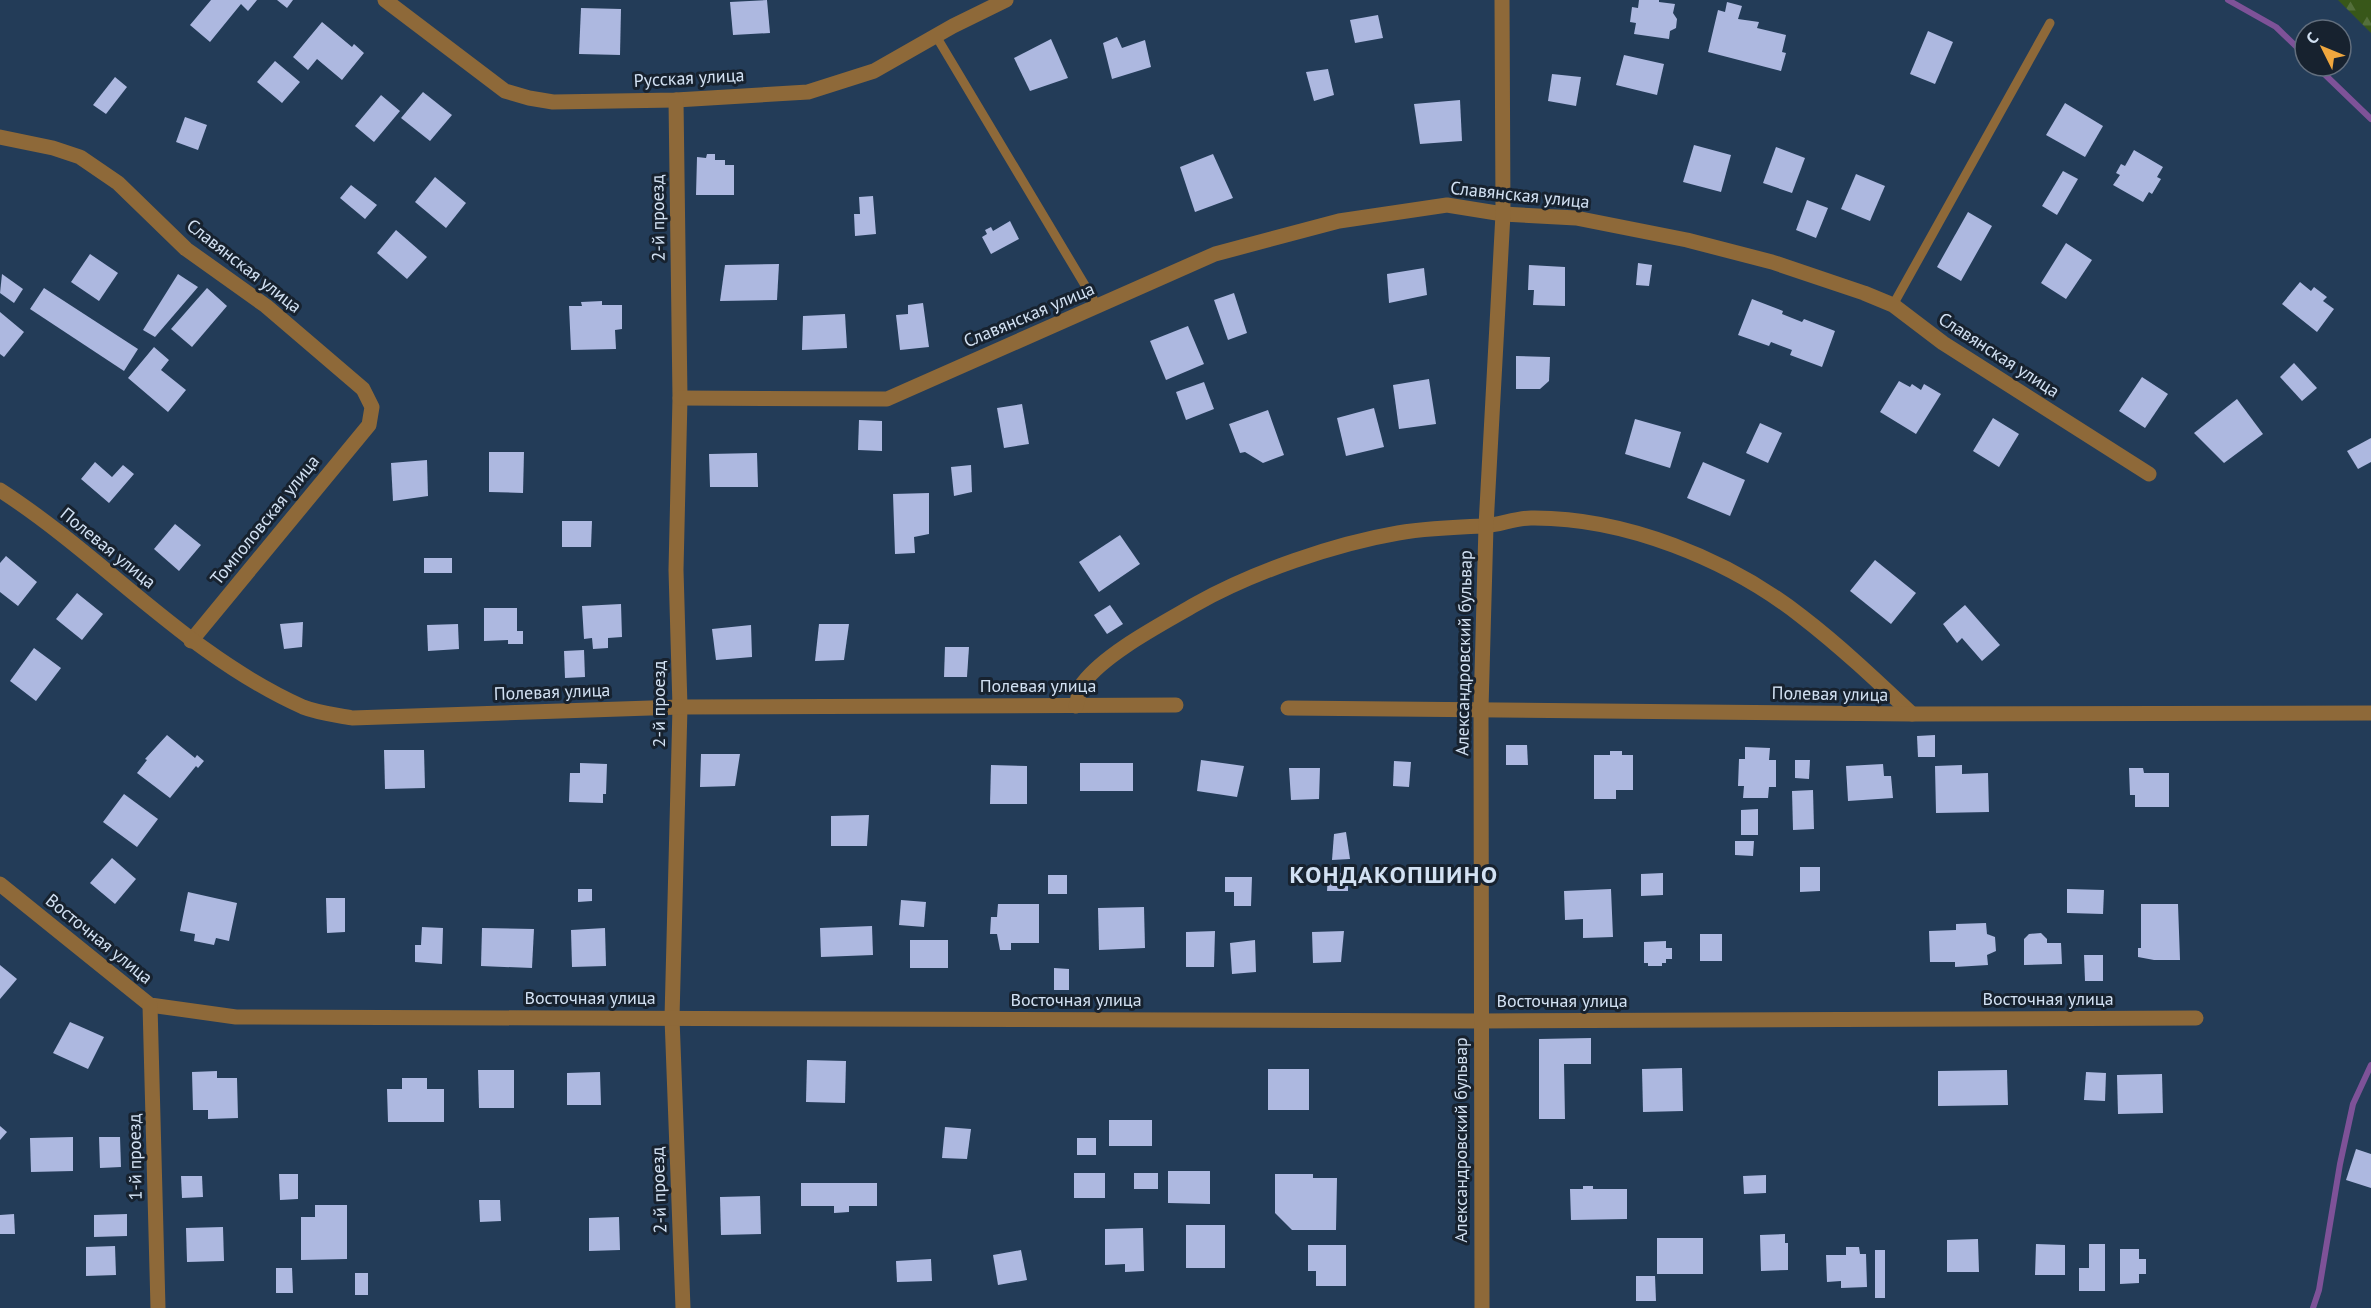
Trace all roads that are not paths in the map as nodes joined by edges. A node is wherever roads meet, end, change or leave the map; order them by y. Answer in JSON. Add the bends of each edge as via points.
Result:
{"nodes":[{"id":1,"x":385,"y":0,"type":"edge"},
{"id":2,"x":1006,"y":0,"type":"edge"},
{"id":3,"x":1502,"y":0,"type":"edge"},
{"id":4,"x":2050,"y":23,"type":"dead end"},
{"id":5,"x":936,"y":36,"type":"junction"},
{"id":6,"x":676,"y":100,"type":"junction"},
{"id":7,"x":0,"y":137,"type":"edge"},
{"id":8,"x":1503,"y":214,"type":"junction"},
{"id":9,"x":1893,"y":305,"type":"junction"},
{"id":10,"x":1098,"y":307,"type":"junction"},
{"id":11,"x":680,"y":398,"type":"junction"},
{"id":12,"x":369,"y":425,"type":"joint"},
{"id":13,"x":2149,"y":474,"type":"dead end"},
{"id":14,"x":0,"y":490,"type":"edge"},
{"id":15,"x":1486,"y":526,"type":"junction"},
{"id":16,"x":191,"y":641,"type":"junction"},
{"id":17,"x":1176,"y":705,"type":"dead end"},
{"id":18,"x":1076,"y":706,"type":"junction"},
{"id":19,"x":680,"y":707,"type":"junction"},
{"id":20,"x":1288,"y":708,"type":"dead end"},
{"id":21,"x":1481,"y":709,"type":"junction"},
{"id":22,"x":2371,"y":713,"type":"edge"},
{"id":23,"x":1912,"y":714,"type":"junction"},
{"id":24,"x":0,"y":884,"type":"edge"},
{"id":25,"x":150,"y":1005,"type":"junction"},
{"id":26,"x":672,"y":1018,"type":"junction"},
{"id":27,"x":2196,"y":1018,"type":"dead end"},
{"id":28,"x":1480,"y":1021,"type":"junction"},
{"id":29,"x":158,"y":1308,"type":"edge"},
{"id":30,"x":683,"y":1308,"type":"edge"},
{"id":31,"x":1482,"y":1308,"type":"edge"}],
"edges":[{"from":1,"to":6,"type":"street","name":"Русская улица","via":[[505,91],[553,102]]},
{"from":2,"to":5,"type":"street","name":"Русская улица"},
{"from":3,"to":8,"type":"street","name":"Александровский бульвар"},
{"from":4,"to":9,"type":"lane"},
{"from":5,"to":6,"type":"street","name":"Русская улица","via":[[874,71],[808,92]]},
{"from":5,"to":10,"type":"lane"},
{"from":6,"to":11,"type":"street","name":"2-й проезд"},
{"from":7,"to":12,"type":"street","name":"Славянская улица","via":[[80,157],[118,183],[186,249],[266,306],[363,389],[372,407]]},
{"from":8,"to":9,"type":"street","name":"Славянская улица","via":[[1576,218],[1687,240],[1772,262]]},
{"from":8,"to":10,"type":"street","name":"Славянская улица","via":[[1447,205],[1339,221],[1215,254]]},
{"from":8,"to":15,"type":"street","name":"Александровский бульвар"},
{"from":9,"to":13,"type":"street","name":"Славянская улица","via":[[1943,343]]},
{"from":10,"to":11,"type":"street","name":"Славянская улица","via":[[887,399]]},
{"from":11,"to":19,"type":"street","name":"2-й проезд","via":[[676,570]]},
{"from":12,"to":16,"type":"street","name":"Томполовская улица"},
{"from":14,"to":16,"type":"street","name":"Полевая улица","via":[[46,522]]},
{"from":15,"to":18,"type":"street","via":[[1397,533],[1275,568],[1223,589],[1138,638],[1104,663],[1082,685]]},
{"from":15,"to":21,"type":"street","name":"Александровский бульвар"},
{"from":15,"to":23,"type":"street","via":[[1529,518],[1593,522],[1700,556],[1800,615]]},
{"from":16,"to":19,"type":"street","name":"Полевая улица","via":[[305,708],[352,718]]},
{"from":17,"to":18,"type":"street","name":"Полевая улица"},
{"from":18,"to":19,"type":"street","name":"Полевая улица"},
{"from":19,"to":26,"type":"street","name":"2-й проезд"},
{"from":20,"to":21,"type":"street","name":"Полевая улица"},
{"from":21,"to":23,"type":"street","name":"Полевая улица"},
{"from":21,"to":28,"type":"street","name":"Александровский бульвар"},
{"from":22,"to":23,"type":"street","name":"Полевая улица"},
{"from":24,"to":25,"type":"street","name":"Восточная улица"},
{"from":25,"to":26,"type":"street","name":"Восточная улица","via":[[236,1017]]},
{"from":25,"to":29,"type":"street","name":"1-й проезд"},
{"from":26,"to":28,"type":"street","name":"Восточная улица"},
{"from":26,"to":30,"type":"street","name":"2-й проезд"},
{"from":27,"to":28,"type":"street","name":"Восточная улица"},
{"from":28,"to":31,"type":"street","name":"Александровский бульвар"}]}
